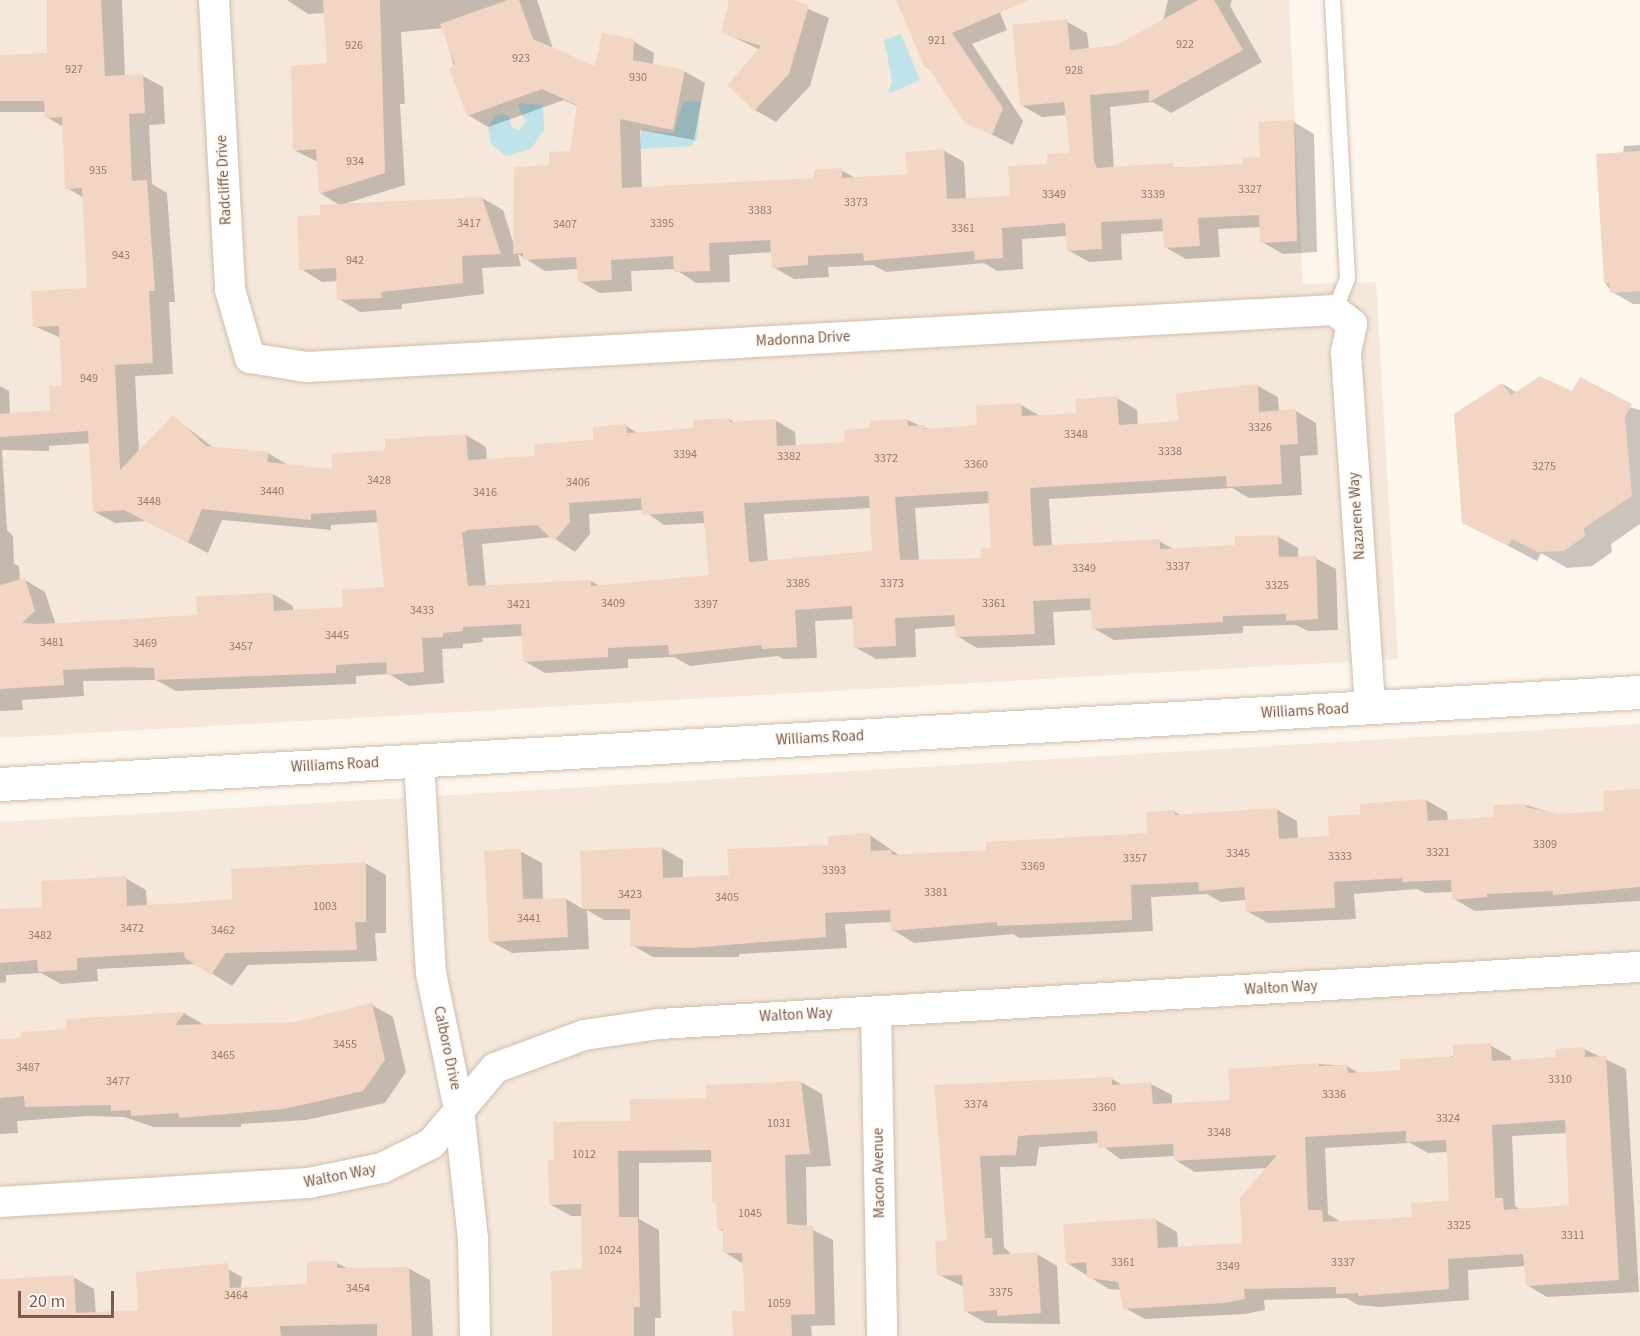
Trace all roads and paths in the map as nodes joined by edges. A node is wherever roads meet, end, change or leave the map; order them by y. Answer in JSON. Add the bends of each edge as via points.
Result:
{"nodes":[{"id":1,"x":214,"y":0,"type":"edge"},
{"id":2,"x":1332,"y":0,"type":"edge"},
{"id":3,"x":1343,"y":317,"type":"junction"},
{"id":4,"x":250,"y":358,"type":"joint"},
{"id":5,"x":1640,"y":692,"type":"edge"},
{"id":6,"x":1370,"y":708,"type":"junction"},
{"id":7,"x":419,"y":760,"type":"junction"},
{"id":8,"x":0,"y":784,"type":"edge"},
{"id":9,"x":1640,"y":967,"type":"edge"},
{"id":10,"x":876,"y":1011,"type":"junction"},
{"id":11,"x":459,"y":1110,"type":"junction"},
{"id":12,"x":0,"y":1202,"type":"edge"},
{"id":13,"x":475,"y":1336,"type":"edge"},
{"id":14,"x":882,"y":1336,"type":"edge"}],
"edges":[{"from":1,"to":4,"type":"street","name":"Radcliffe Drive","via":[[230,290]]},
{"from":2,"to":3,"type":"lane","via":[[1347,278]]},
{"from":3,"to":4,"type":"street","name":"Madonna Drive","via":[[307,367]]},
{"from":3,"to":6,"type":"street","name":"Nazarene Way"},
{"from":5,"to":6,"type":"street","name":"Williams Road"},
{"from":6,"to":7,"type":"street","name":"Williams Road"},
{"from":7,"to":8,"type":"street","name":"Williams Road"},
{"from":7,"to":11,"type":"street","name":"Calboro Drive","via":[[431,973]]},
{"from":9,"to":10,"type":"street","name":"Walton Way"},
{"from":10,"to":11,"type":"street","name":"Walton Way","via":[[659,1024],[584,1035],[495,1068]]},
{"from":10,"to":14,"type":"street","name":"Macon Avenue"},
{"from":11,"to":12,"type":"street","name":"Walton Way","via":[[431,1144],[413,1155],[382,1168],[309,1183]]},
{"from":11,"to":13,"type":"street","name":"Calboro Drive","via":[[473,1238]]}]}
